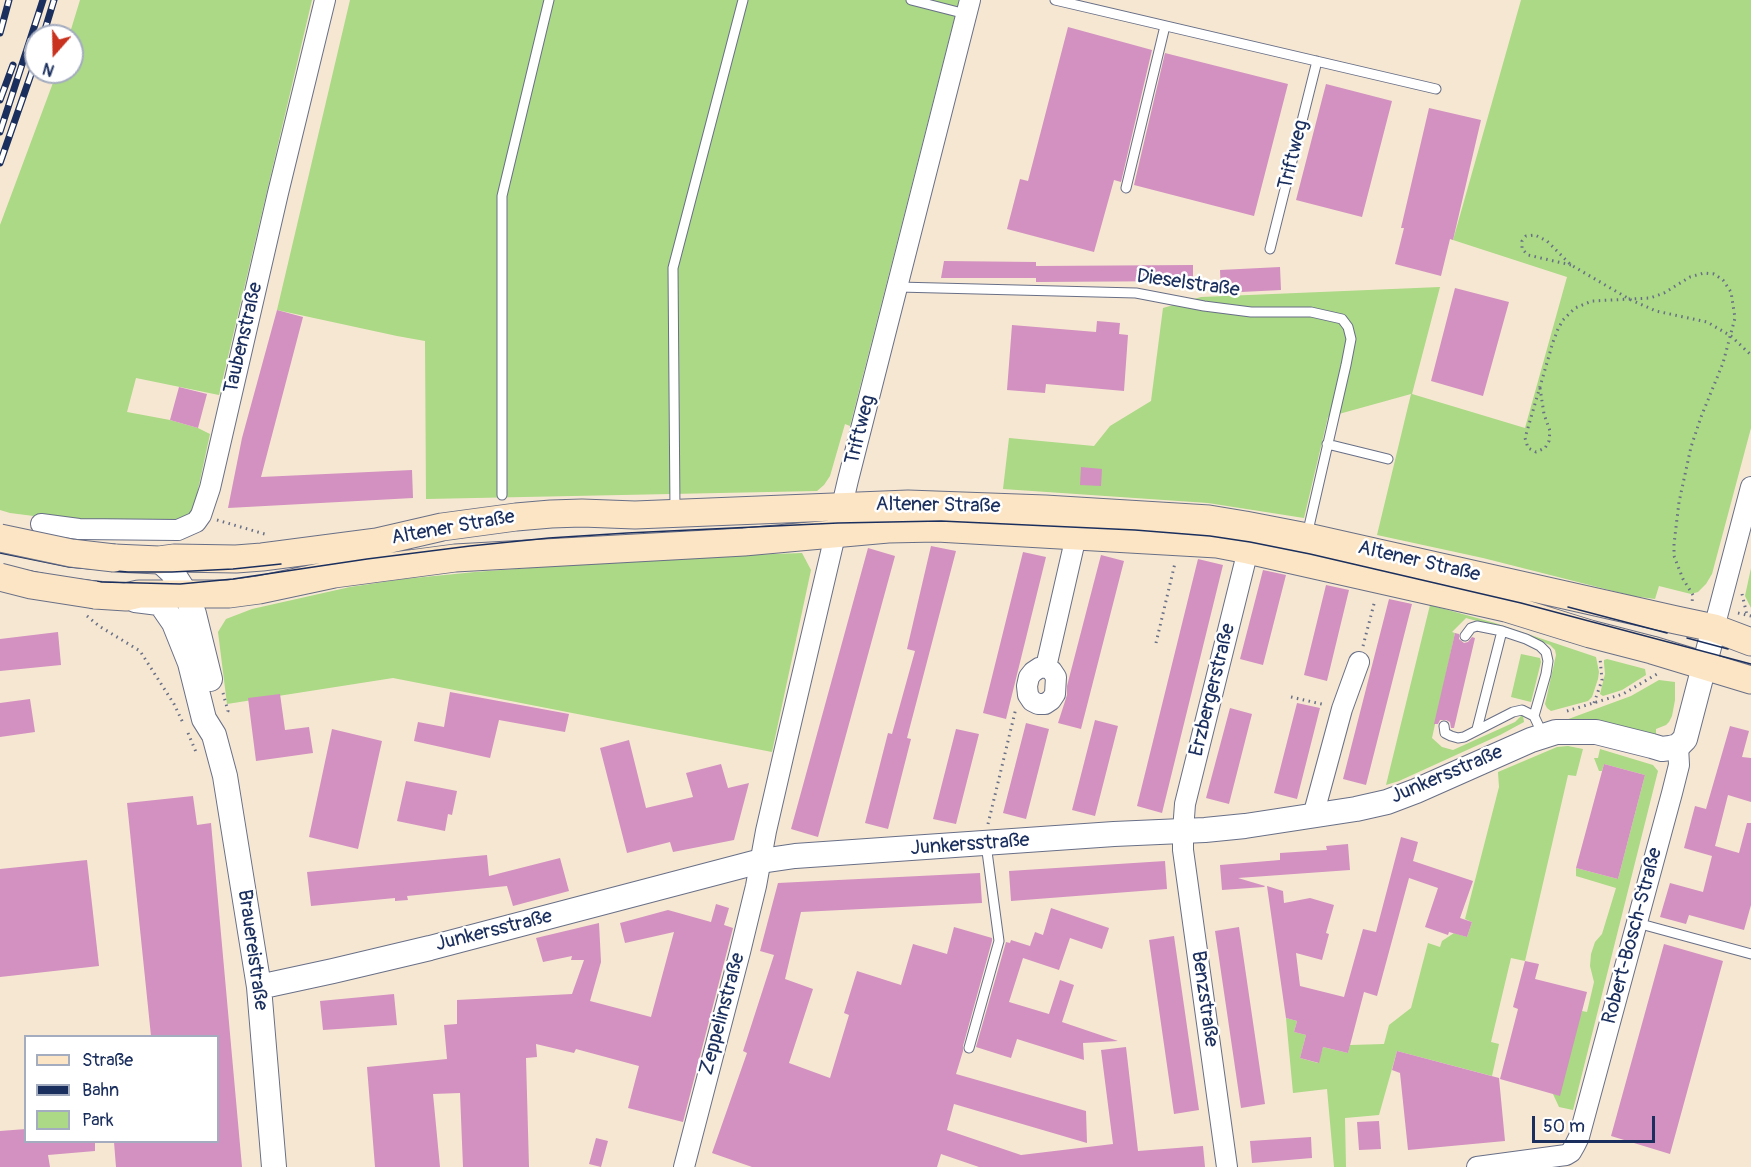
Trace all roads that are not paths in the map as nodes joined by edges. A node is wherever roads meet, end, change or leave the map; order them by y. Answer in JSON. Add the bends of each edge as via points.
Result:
{"nodes":[{"id":1,"x":325,"y":0,"type":"edge"},
{"id":2,"x":549,"y":0,"type":"edge"},
{"id":3,"x":743,"y":0,"type":"edge"},
{"id":4,"x":911,"y":0,"type":"edge"},
{"id":5,"x":1055,"y":0,"type":"edge"},
{"id":6,"x":968,"y":7,"type":"edge"},
{"id":7,"x":1165,"y":26,"type":"junction"},
{"id":8,"x":1317,"y":61,"type":"junction"},
{"id":9,"x":1436,"y":89,"type":"dead end"},
{"id":10,"x":1126,"y":188,"type":"dead end"},
{"id":11,"x":1270,"y":249,"type":"dead end"},
{"id":12,"x":898,"y":287,"type":"junction"},
{"id":13,"x":1327,"y":444,"type":"junction"},
{"id":14,"x":1388,"y":459,"type":"dead end"},
{"id":15,"x":1751,"y":487,"type":"edge"},
{"id":16,"x":502,"y":495,"type":"dead end"},
{"id":17,"x":842,"y":506,"type":"junction"},
{"id":18,"x":675,"y":514,"type":"junction"},
{"id":19,"x":41,"y":524,"type":"dead end"},
{"id":20,"x":836,"y":533,"type":"junction"},
{"id":21,"x":1076,"y":536,"type":"junction"},
{"id":22,"x":1307,"y":537,"type":"junction"},
{"id":23,"x":0,"y":538,"type":"edge"},
{"id":24,"x":1248,"y":550,"type":"junction"},
{"id":25,"x":159,"y":560,"type":"junction"},
{"id":26,"x":0,"y":577,"type":"edge"},
{"id":27,"x":186,"y":594,"type":"junction"},
{"id":28,"x":126,"y":597,"type":"junction"},
{"id":29,"x":1714,"y":628,"type":"junction"},
{"id":30,"x":1502,"y":631,"type":"junction"},
{"id":31,"x":1466,"y":636,"type":"dead end"},
{"id":32,"x":1751,"y":642,"type":"edge"},
{"id":33,"x":1359,"y":662,"type":"road end"},
{"id":34,"x":1703,"y":666,"type":"junction"},
{"id":35,"x":1046,"y":667,"type":"junction"},
{"id":36,"x":1751,"y":680,"type":"edge"},
{"id":37,"x":1538,"y":724,"type":"junction"},
{"id":38,"x":1444,"y":726,"type":"dead end"},
{"id":39,"x":1477,"y":729,"type":"junction"},
{"id":40,"x":214,"y":735,"type":"junction"},
{"id":41,"x":1678,"y":746,"type":"junction"},
{"id":42,"x":1313,"y":816,"type":"junction"},
{"id":43,"x":1183,"y":831,"type":"junction"},
{"id":44,"x":986,"y":844,"type":"junction"},
{"id":45,"x":761,"y":861,"type":"junction"},
{"id":46,"x":1637,"y":923,"type":"junction"},
{"id":47,"x":1751,"y":954,"type":"edge"},
{"id":48,"x":259,"y":987,"type":"junction"},
{"id":49,"x":969,"y":1048,"type":"dead end"},
{"id":50,"x":274,"y":1167,"type":"edge"},
{"id":51,"x":684,"y":1167,"type":"edge"},
{"id":52,"x":1227,"y":1167,"type":"edge"},
{"id":53,"x":1477,"y":1167,"type":"edge"}],
"edges":[{"from":1,"to":19,"type":"street","name":"Taubenstraße","via":[[201,515],[196,522],[178,530],[79,529]]},
{"from":2,"to":16,"type":"lane","via":[[502,196]]},
{"from":3,"to":18,"type":"lane","via":[[673,268]]},
{"from":4,"to":6,"type":"lane"},
{"from":5,"to":7,"type":"lane"},
{"from":6,"to":12,"type":"street","name":"Triftweg"},
{"from":7,"to":8,"type":"lane"},
{"from":7,"to":10,"type":"lane"},
{"from":8,"to":9,"type":"lane"},
{"from":8,"to":11,"type":"lane","name":"Triftweg"},
{"from":12,"to":13,"type":"lane","name":"Dieselstraße","via":[[1136,293],[1251,312],[1311,312],[1342,318],[1350,339]]},
{"from":12,"to":17,"type":"street","name":"Triftweg"},
{"from":13,"to":14,"type":"lane"},
{"from":13,"to":22,"type":"lane","name":"Dieselstraße"},
{"from":15,"to":29,"type":"street"},
{"from":17,"to":18,"type":"main road","name":"Altener Straße"},
{"from":17,"to":20,"type":"street","name":"Triftweg"},
{"from":17,"to":22,"type":"main road","name":"Altener Straße","via":[[908,504],[1209,519]]},
{"from":18,"to":25,"type":"main road","name":"Altener Straße","via":[[516,517],[288,554]]},
{"from":20,"to":21,"type":"main road","name":"Altener Straße","via":[[937,528]]},
{"from":20,"to":27,"type":"main road","name":"Altener Straße","via":[[455,558],[334,574],[239,593]]},
{"from":20,"to":45,"type":"street","name":"Triftweg"},
{"from":21,"to":24,"type":"main road","name":"Altener Straße","via":[[1217,544]]},
{"from":21,"to":35,"type":"street"},
{"from":22,"to":29,"type":"main road","name":"Altener Straße"},
{"from":23,"to":25,"type":"main road","name":"Altener Straße","bridge":true,"via":[[71,553]]},
{"from":24,"to":34,"type":"main road","name":"Altener Straße","via":[[1506,608],[1590,634],[1660,665]]},
{"from":24,"to":43,"type":"street","name":"Erzbergerstraße","via":[[1185,804]]},
{"from":25,"to":27,"type":"street","name":"Brauereistraße"},
{"from":26,"to":28,"type":"main road","name":"Altener Straße","bridge":true,"via":[[89,603]]},
{"from":27,"to":28,"type":"main road","name":"Altener Straße"},
{"from":27,"to":40,"type":"street","name":"Brauereistraße","via":[[218,717]]},
{"from":28,"to":40,"type":"street","name":"Brauereistraße","via":[[159,603],[171,618],[190,663],[204,719]]},
{"from":29,"to":32,"type":"main road","name":"Altener Straße"},
{"from":29,"to":34,"type":"street","name":"Robert-Bosch-Straße"},
{"from":30,"to":31,"type":"lane","via":[[1477,626]]},
{"from":30,"to":37,"type":"lane","via":[[1526,639],[1546,652]]},
{"from":30,"to":39,"type":"lane"},
{"from":33,"to":42,"type":"street"},
{"from":34,"to":36,"type":"main road","name":"Altener Straße"},
{"from":34,"to":41,"type":"street","name":"Robert-Bosch-Straße","via":[[1685,739]]},
{"from":35,"to":35,"type":"street","via":[[1029,677],[1029,694],[1038,704],[1045,704],[1055,694],[1056,677]]},
{"from":37,"to":39,"type":"lane","via":[[1525,711],[1518,710]]},
{"from":37,"to":41,"type":"street","name":"Junkersstraße","via":[[1596,732],[1662,749]]},
{"from":37,"to":42,"type":"street","name":"Junkersstraße","via":[[1416,791],[1387,802]]},
{"from":38,"to":39,"type":"lane","via":[[1445,733],[1458,738]]},
{"from":40,"to":48,"type":"street","name":"Brauereistraße","via":[[225,776]]},
{"from":41,"to":46,"type":"street","name":"Robert-Bosch-Straße","via":[[1678,765]]},
{"from":42,"to":43,"type":"street","name":"Junkersstraße"},
{"from":43,"to":44,"type":"street","name":"Junkersstraße"},
{"from":43,"to":52,"type":"street","name":"Benzstraße"},
{"from":44,"to":45,"type":"street","name":"Junkersstraße"},
{"from":44,"to":49,"type":"lane","via":[[999,941]]},
{"from":45,"to":48,"type":"street","name":"Junkersstraße","via":[[429,948]]},
{"from":45,"to":51,"type":"street","name":"Zeppelinstraße"},
{"from":46,"to":47,"type":"lane"},
{"from":46,"to":53,"type":"street","name":"Robert-Bosch-Straße","via":[[1579,1137],[1571,1152]]},
{"from":48,"to":50,"type":"street","name":"Brauereistraße"}]}
